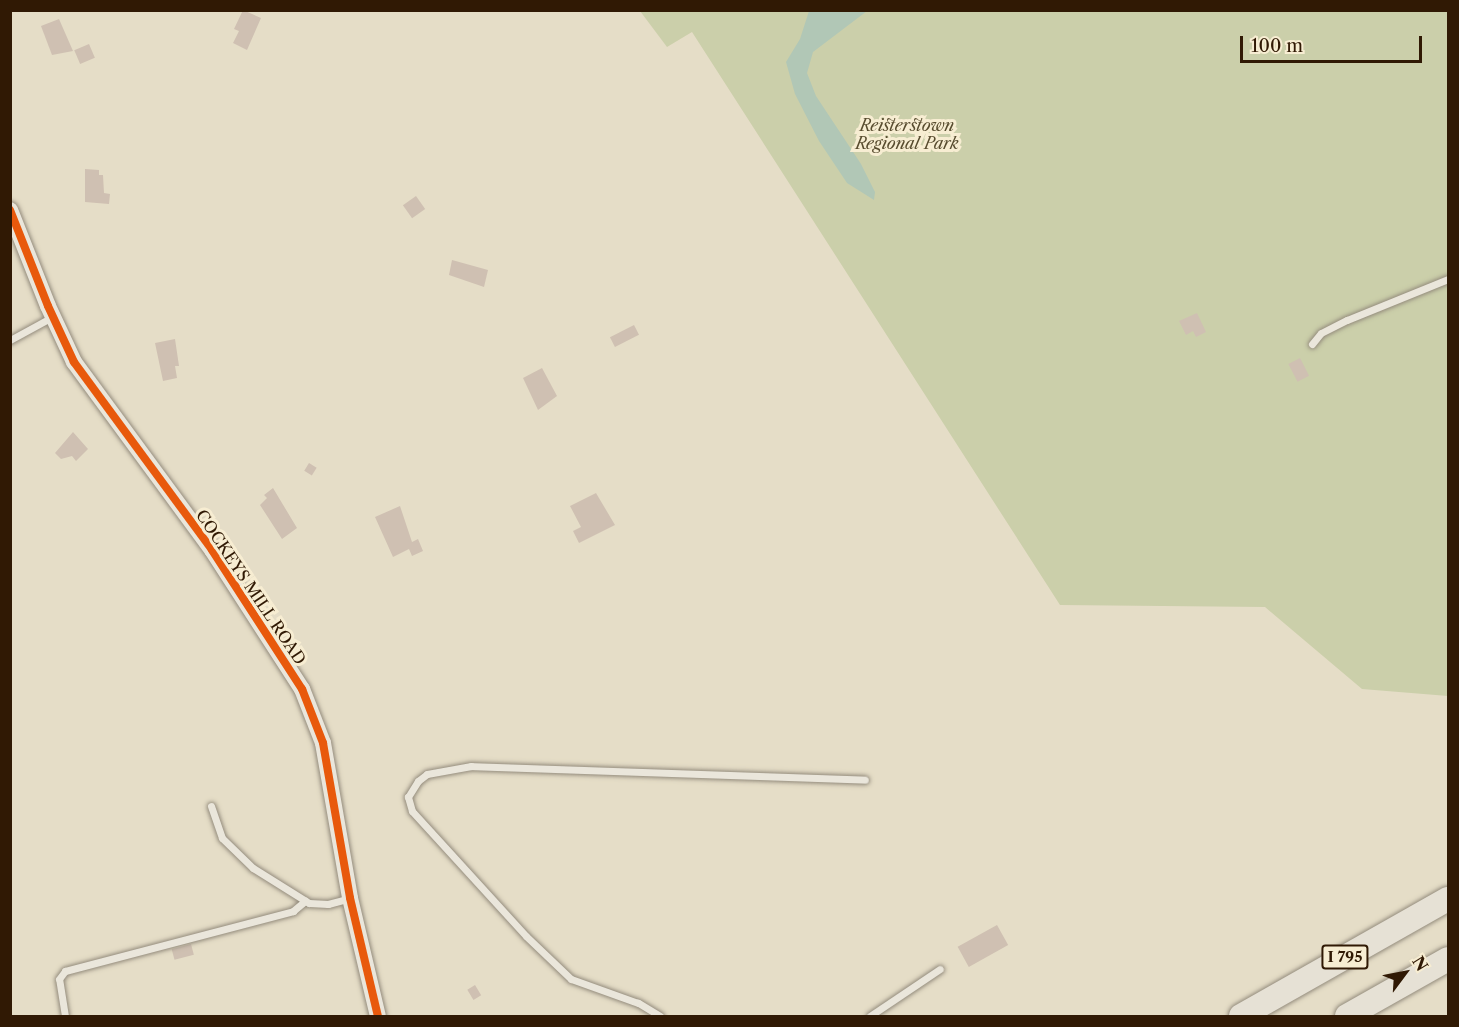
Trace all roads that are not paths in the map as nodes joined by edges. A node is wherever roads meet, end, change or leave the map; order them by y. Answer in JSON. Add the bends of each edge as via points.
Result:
{"nodes":[{"id":1,"x":10,"y":210,"type":"edge"},
{"id":2,"x":1449,"y":279,"type":"edge"},
{"id":3,"x":52,"y":317,"type":"junction"},
{"id":4,"x":10,"y":340,"type":"edge"},
{"id":5,"x":1312,"y":344,"type":"dead end"},
{"id":6,"x":865,"y":780,"type":"dead end"},
{"id":7,"x":211,"y":806,"type":"dead end"},
{"id":8,"x":350,"y":898,"type":"junction"},
{"id":9,"x":1449,"y":899,"type":"edge"},
{"id":10,"x":305,"y":901,"type":"junction"},
{"id":11,"x":1449,"y":917,"type":"edge"},
{"id":12,"x":1449,"y":959,"type":"edge"},
{"id":13,"x":940,"y":969,"type":"dead end"},
{"id":14,"x":64,"y":1017,"type":"edge"},
{"id":15,"x":378,"y":1017,"type":"edge"},
{"id":16,"x":660,"y":1017,"type":"edge"},
{"id":17,"x":870,"y":1017,"type":"edge"},
{"id":18,"x":1241,"y":1017,"type":"edge"},
{"id":19,"x":1262,"y":1017,"type":"edge"},
{"id":20,"x":1347,"y":1017,"type":"edge"}],
"edges":[{"from":1,"to":3,"type":"street","name":"COCKEYS MILL ROAD"},
{"from":2,"to":5,"type":"lane","via":[[1321,333]]},
{"from":3,"to":4,"type":"lane"},
{"from":3,"to":8,"type":"street","name":"COCKEYS MILL ROAD","via":[[89,385],[212,550],[302,689],[323,743]]},
{"from":6,"to":16,"type":"lane","via":[[569,773],[471,766],[427,774],[418,781],[408,797],[412,811],[526,936],[571,979],[638,1003]]},
{"from":7,"to":10,"type":"lane","via":[[218,832],[237,856]]},
{"from":8,"to":10,"type":"lane","via":[[328,904]]},
{"from":8,"to":15,"type":"street","name":"COCKEYS MILL ROAD"},
{"from":9,"to":18,"type":"highway","number":"I 795"},
{"from":10,"to":14,"type":"lane","via":[[287,913],[65,971],[59,979]]},
{"from":11,"to":19,"type":"highway"},
{"from":12,"to":20,"type":"highway"},
{"from":13,"to":17,"type":"lane"}]}
